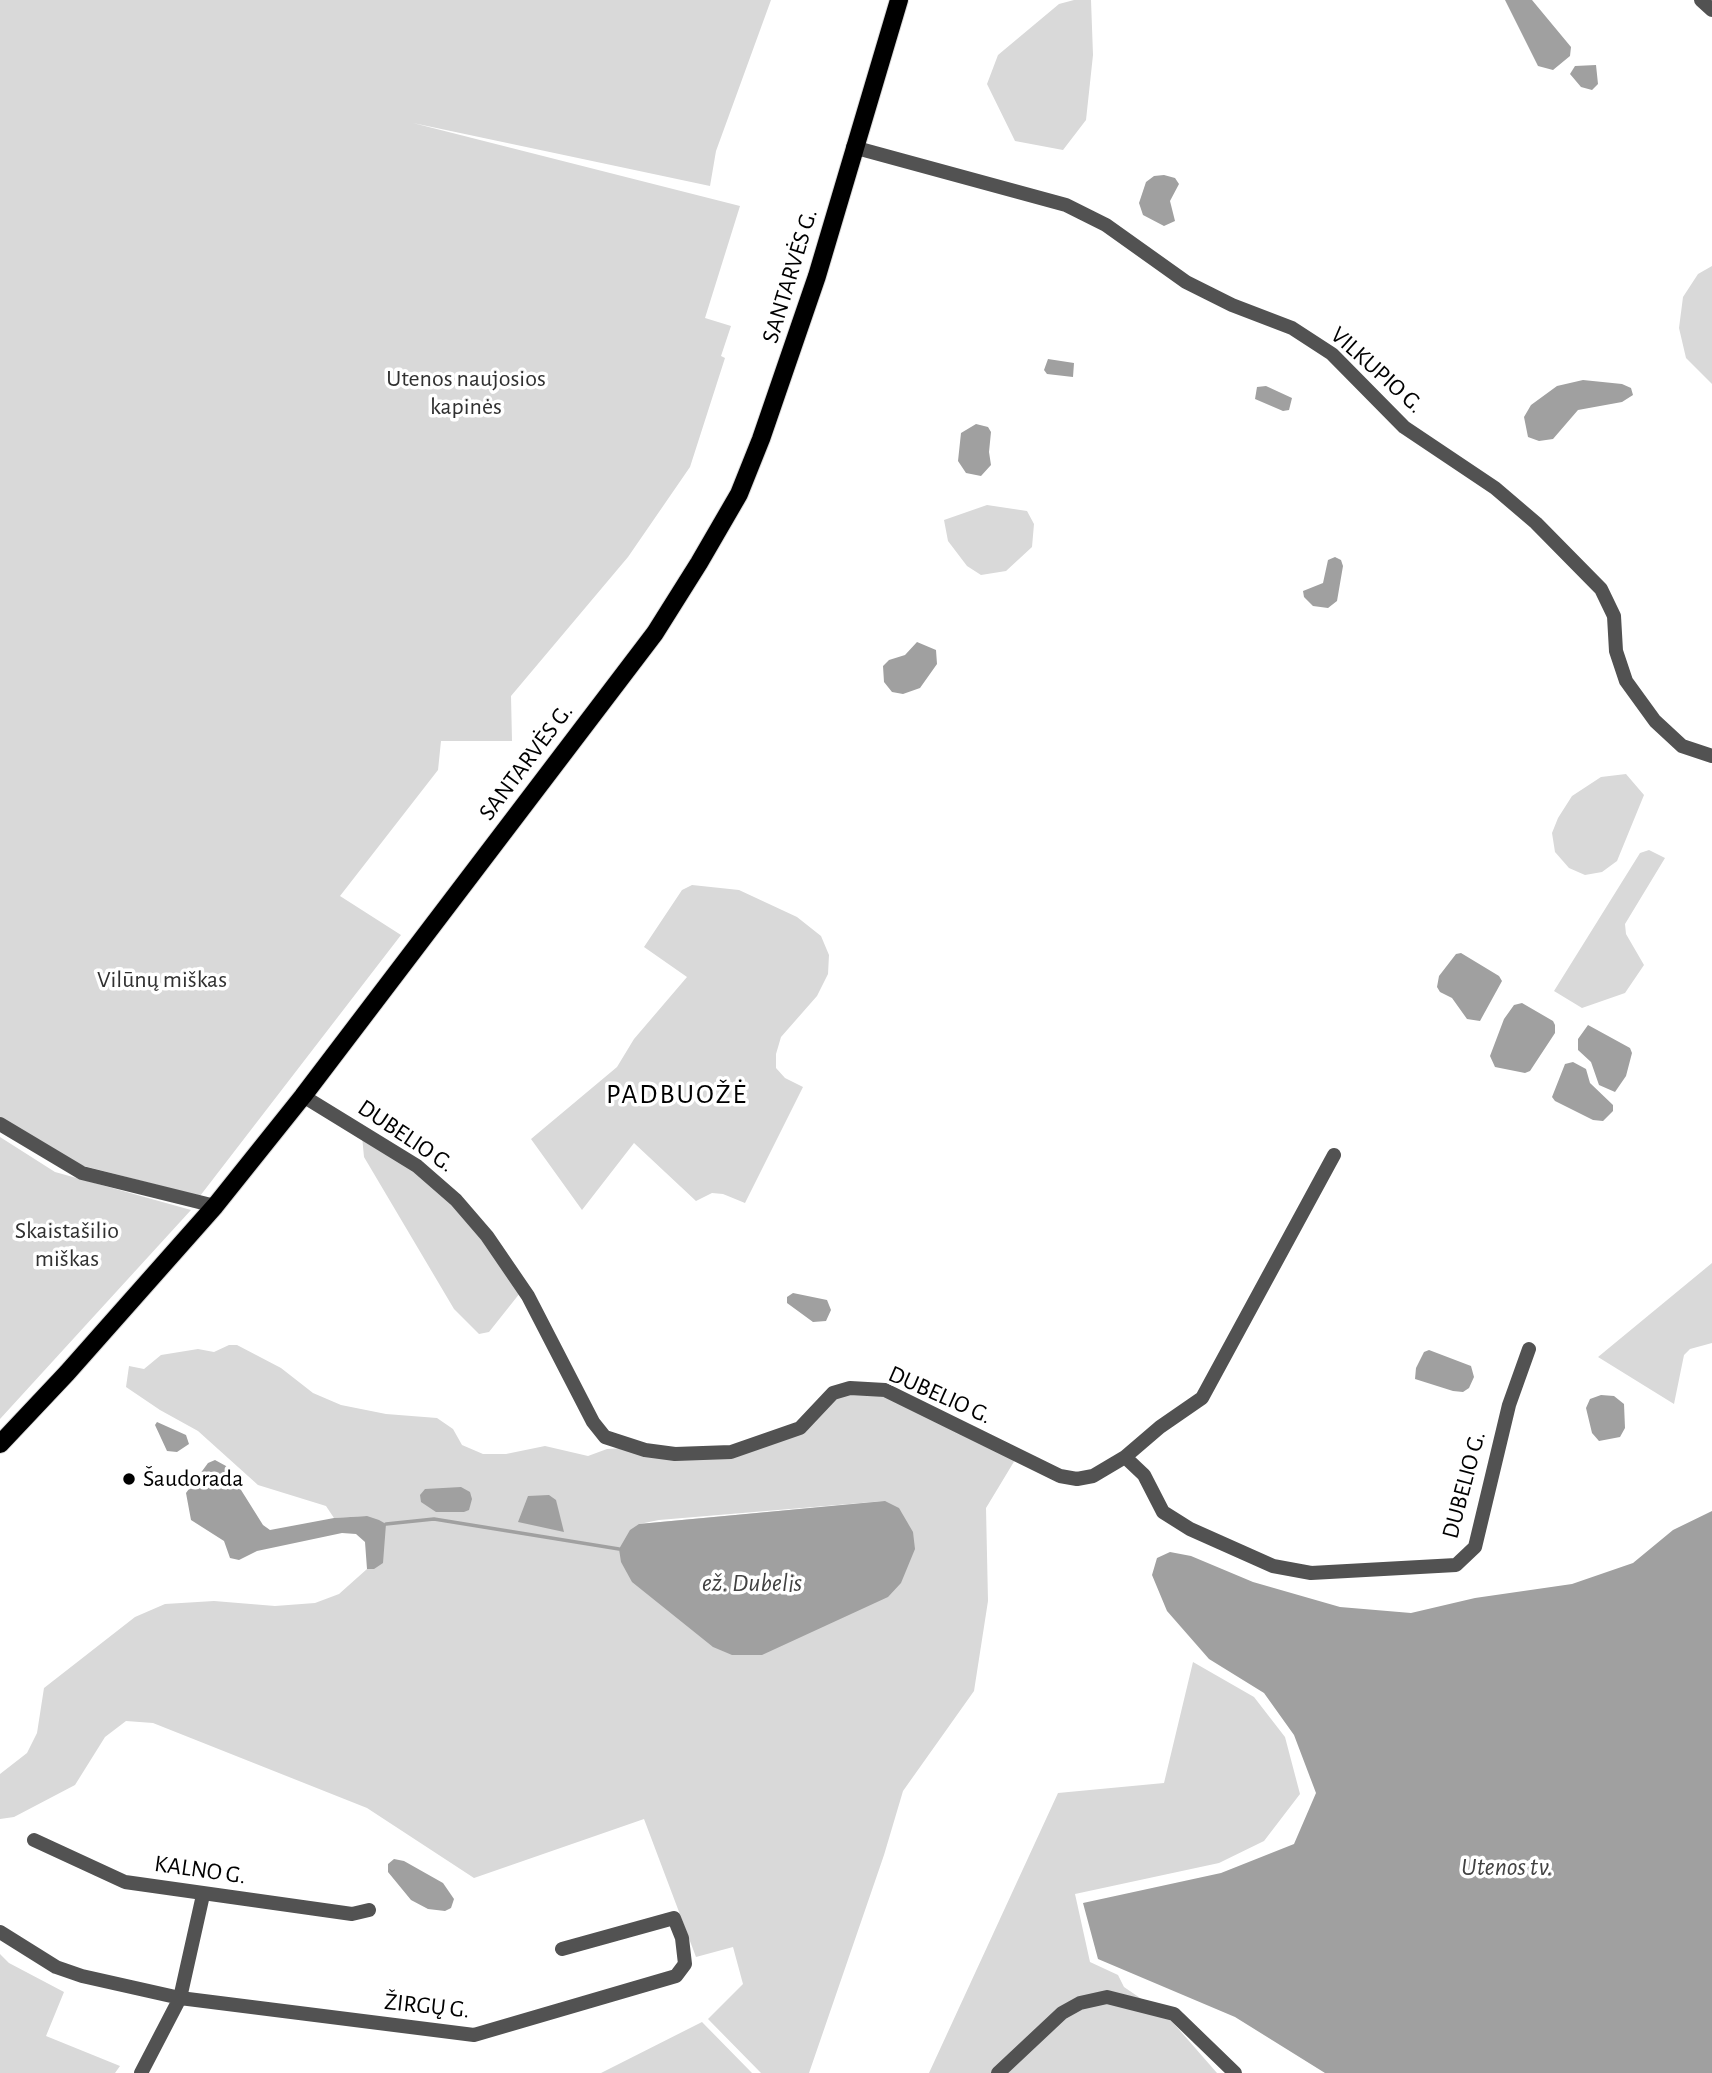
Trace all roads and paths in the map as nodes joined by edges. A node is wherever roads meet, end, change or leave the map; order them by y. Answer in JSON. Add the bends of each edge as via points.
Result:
{"nodes":[{"id":1,"x":899,"y":0,"type":"edge"},
{"id":2,"x":1701,"y":0,"type":"edge"},
{"id":3,"x":1712,"y":10,"type":"edge"},
{"id":4,"x":853,"y":147,"type":"junction"},
{"id":5,"x":1712,"y":756,"type":"edge"},
{"id":6,"x":303,"y":1096,"type":"junction"},
{"id":7,"x":0,"y":1124,"type":"edge"},
{"id":8,"x":1334,"y":1154,"type":"dead end"},
{"id":9,"x":215,"y":1206,"type":"junction"},
{"id":10,"x":1530,"y":1349,"type":"dead end"},
{"id":11,"x":0,"y":1444,"type":"edge"},
{"id":12,"x":1125,"y":1457,"type":"junction"},
{"id":13,"x":34,"y":1840,"type":"dead end"},
{"id":14,"x":203,"y":1895,"type":"junction"},
{"id":15,"x":369,"y":1910,"type":"dead end"},
{"id":16,"x":0,"y":1932,"type":"edge"},
{"id":17,"x":562,"y":1950,"type":"dead end"},
{"id":18,"x":180,"y":1998,"type":"junction"},
{"id":19,"x":141,"y":2073,"type":"edge"},
{"id":20,"x":999,"y":2073,"type":"edge"},
{"id":21,"x":1235,"y":2073,"type":"edge"}],
"edges":[{"from":1,"to":4,"type":"main road","name":"SANTARVĖS G."},
{"from":2,"to":3,"type":"street"},
{"from":4,"to":5,"type":"street","name":"VILKUPIO G.","via":[[1066,205],[1106,225],[1186,282],[1292,328],[1332,354],[1404,427],[1495,488],[1601,589],[1614,616],[1616,652],[1626,681],[1655,721],[1682,746]]},
{"from":4,"to":6,"type":"main road","name":"SANTARVĖS G.","via":[[790,359],[751,467],[717,533],[655,633]]},
{"from":6,"to":9,"type":"main road","name":"SANTARVĖS G."},
{"from":6,"to":12,"type":"street","name":"DUBELIO G.","via":[[417,1166],[456,1200],[528,1296],[605,1437],[675,1454],[731,1452],[800,1428],[833,1393],[850,1388],[885,1390],[1060,1476],[1093,1476]]},
{"from":7,"to":9,"type":"street","via":[[82,1173]]},
{"from":8,"to":12,"type":"street","via":[[1202,1398]]},
{"from":9,"to":11,"type":"main road","name":"SANTARVĖS G."},
{"from":10,"to":12,"type":"street","name":"DUBELIO G.","via":[[1509,1405],[1475,1548],[1456,1565],[1311,1573],[1273,1566],[1163,1512],[1144,1475]]},
{"from":13,"to":14,"type":"street","name":"KALNO G.","via":[[125,1882]]},
{"from":14,"to":15,"type":"street","name":"KALNO G.","via":[[352,1914]]},
{"from":14,"to":18,"type":"street"},
{"from":16,"to":18,"type":"street","name":"ŽIRGŲ G.","via":[[56,1967]]},
{"from":17,"to":18,"type":"street","name":"ŽIRGŲ G.","via":[[674,1918],[685,1964],[676,1976],[474,2035]]},
{"from":18,"to":19,"type":"street"},
{"from":20,"to":21,"type":"street","via":[[1062,2013],[1107,1997],[1174,2014]]}]}
